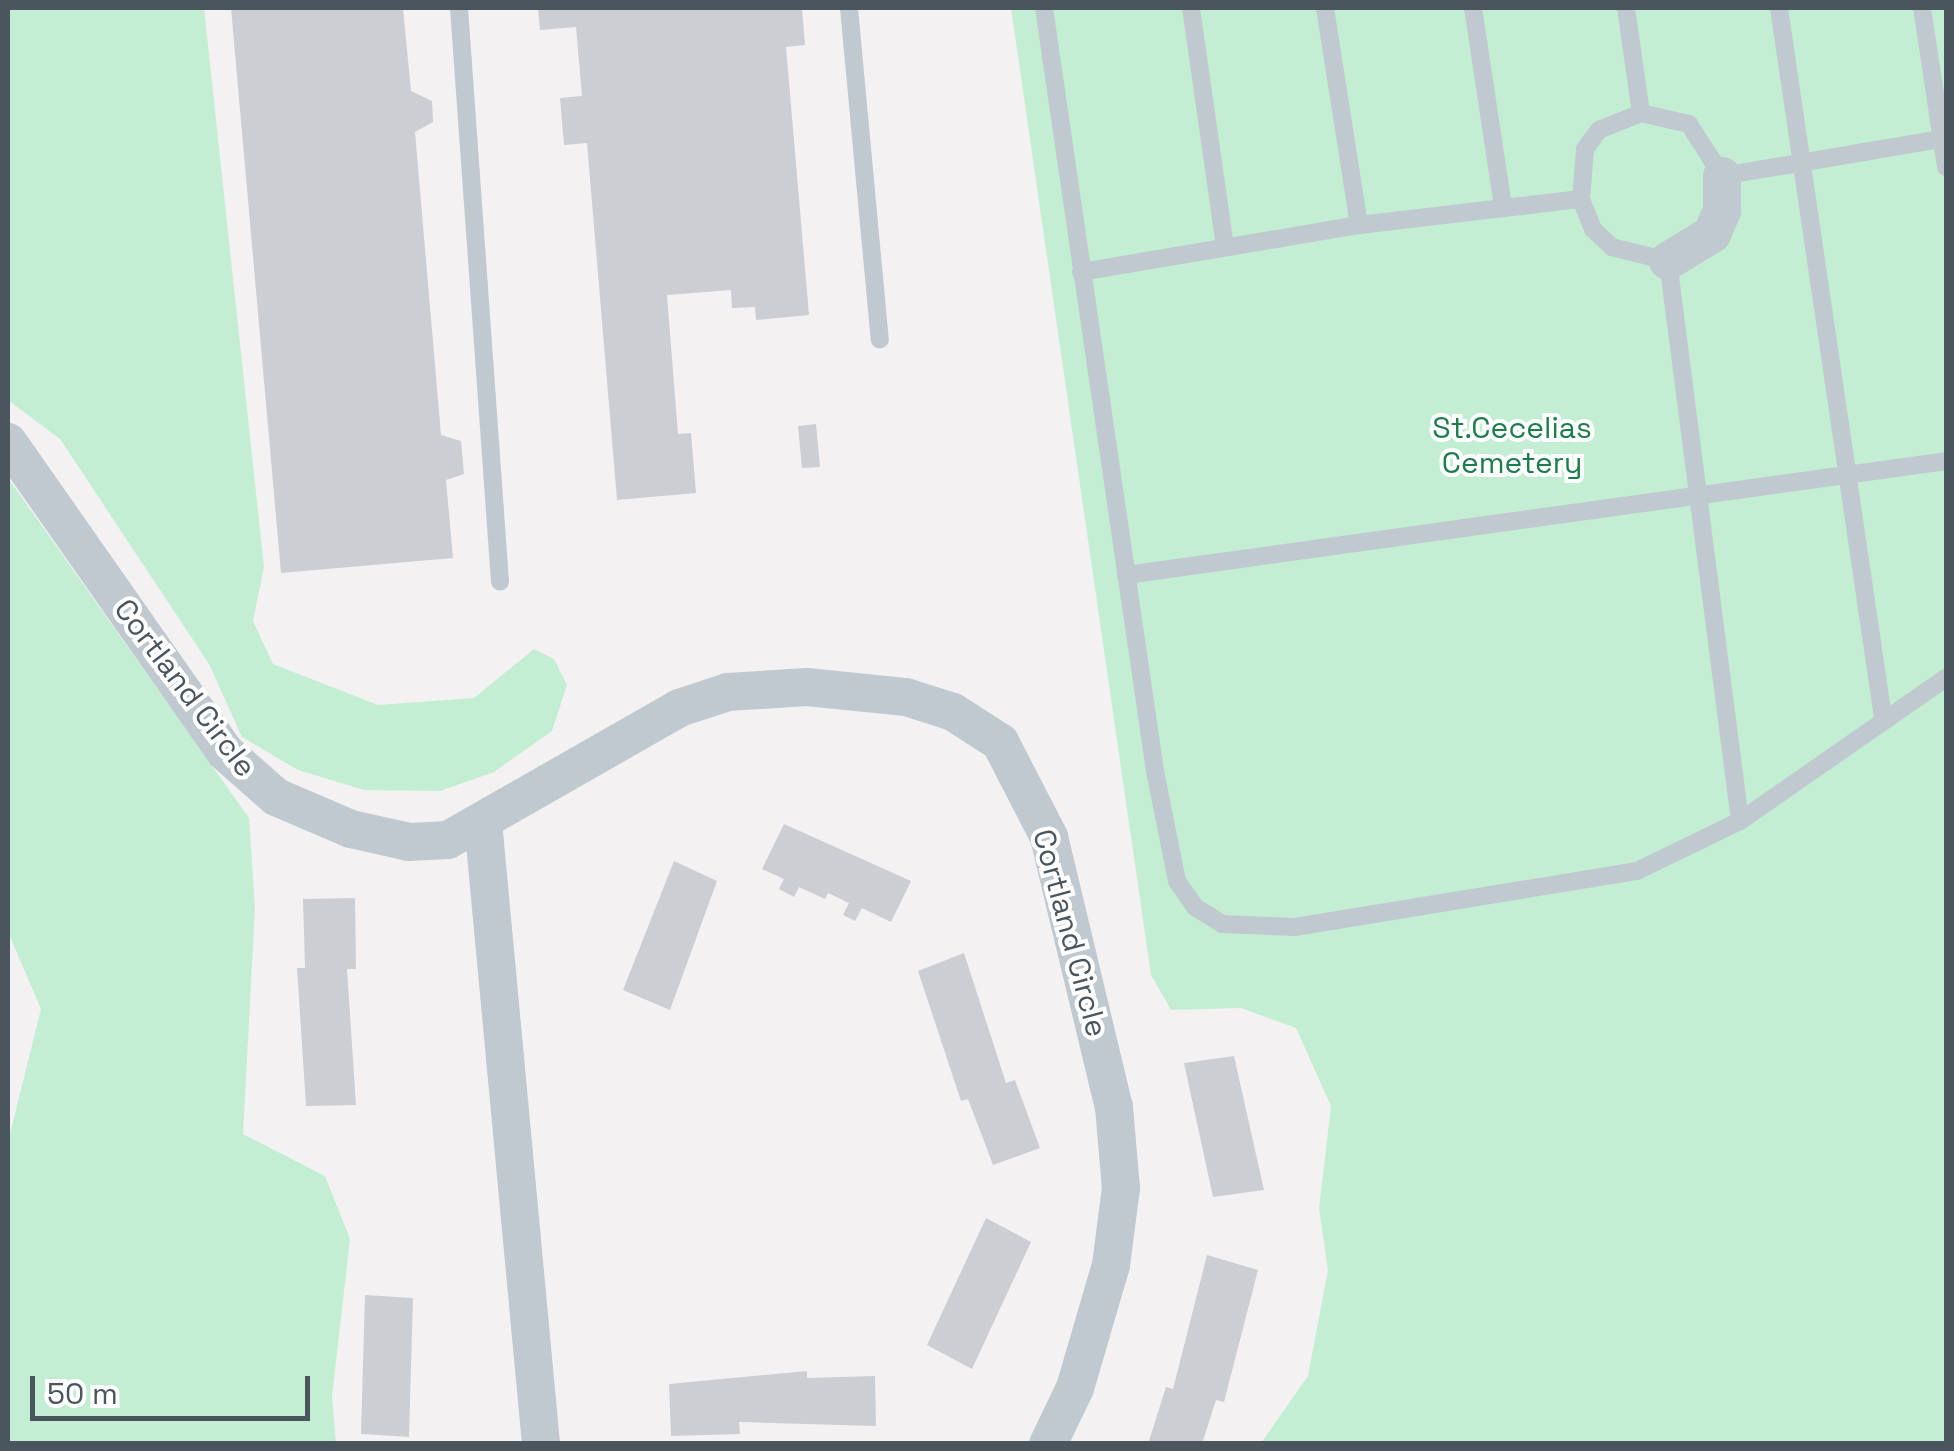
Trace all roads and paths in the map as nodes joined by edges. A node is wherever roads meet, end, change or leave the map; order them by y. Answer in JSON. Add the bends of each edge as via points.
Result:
{"nodes":[{"id":1,"x":459,"y":8,"type":"edge"},
{"id":2,"x":849,"y":8,"type":"edge"},
{"id":3,"x":1044,"y":8,"type":"edge"},
{"id":4,"x":1191,"y":8,"type":"edge"},
{"id":5,"x":1325,"y":8,"type":"edge"},
{"id":6,"x":1473,"y":8,"type":"edge"},
{"id":7,"x":1626,"y":8,"type":"edge"},
{"id":8,"x":1779,"y":8,"type":"edge"},
{"id":9,"x":1922,"y":8,"type":"edge"},
{"id":10,"x":1641,"y":113,"type":"junction"},
{"id":11,"x":1944,"y":138,"type":"edge"},
{"id":12,"x":1800,"y":159,"type":"junction"},
{"id":13,"x":1946,"y":168,"type":"edge"},
{"id":14,"x":1722,"y":176,"type":"junction"},
{"id":15,"x":1580,"y":199,"type":"junction"},
{"id":16,"x":1503,"y":206,"type":"junction"},
{"id":17,"x":1359,"y":226,"type":"junction"},
{"id":18,"x":1226,"y":246,"type":"junction"},
{"id":19,"x":1668,"y":261,"type":"junction"},
{"id":20,"x":1081,"y":272,"type":"junction"},
{"id":21,"x":880,"y":340,"type":"dead end"},
{"id":22,"x":8,"y":442,"type":"edge"},
{"id":23,"x":1946,"y":461,"type":"edge"},
{"id":24,"x":1847,"y":477,"type":"junction"},
{"id":25,"x":1697,"y":500,"type":"junction"},
{"id":26,"x":1126,"y":574,"type":"junction"},
{"id":27,"x":500,"y":582,"type":"dead end"},
{"id":28,"x":1946,"y":678,"type":"edge"},
{"id":29,"x":1883,"y":717,"type":"junction"},
{"id":30,"x":1740,"y":821,"type":"junction"},
{"id":31,"x":483,"y":822,"type":"junction"},
{"id":32,"x":541,"y":1444,"type":"edge"},
{"id":33,"x":1048,"y":1444,"type":"edge"}],
"edges":[{"from":1,"to":27,"type":"lane"},
{"from":2,"to":21,"type":"lane"},
{"from":3,"to":20,"type":"lane"},
{"from":4,"to":18,"type":"lane"},
{"from":5,"to":17,"type":"lane"},
{"from":6,"to":16,"type":"lane"},
{"from":7,"to":10,"type":"lane"},
{"from":8,"to":12,"type":"lane"},
{"from":9,"to":11,"type":"lane"},
{"from":10,"to":14,"type":"lane","via":[[1689,124]]},
{"from":10,"to":15,"type":"lane","via":[[1598,130],[1585,149]]},
{"from":11,"to":12,"type":"lane"},
{"from":11,"to":13,"type":"lane"},
{"from":12,"to":14,"type":"lane"},
{"from":12,"to":24,"type":"lane"},
{"from":14,"to":19,"type":"street","via":[[1722,211],[1712,234]]},
{"from":15,"to":16,"type":"lane"},
{"from":15,"to":19,"type":"lane","via":[[1612,247]]},
{"from":16,"to":17,"type":"lane"},
{"from":17,"to":18,"type":"lane"},
{"from":18,"to":20,"type":"lane"},
{"from":19,"to":25,"type":"lane"},
{"from":20,"to":26,"type":"lane"},
{"from":22,"to":31,"type":"street","name":"Cortland Circle","via":[[225,752],[257,785],[351,829],[409,842],[448,840]]},
{"from":23,"to":24,"type":"lane"},
{"from":24,"to":25,"type":"lane"},
{"from":24,"to":29,"type":"lane"},
{"from":25,"to":26,"type":"lane"},
{"from":25,"to":30,"type":"lane"},
{"from":26,"to":30,"type":"lane","via":[[1178,881],[1196,907],[1222,924],[1296,928],[1637,871]]},
{"from":28,"to":29,"type":"lane"},
{"from":29,"to":30,"type":"lane"},
{"from":31,"to":32,"type":"street"},
{"from":31,"to":33,"type":"street","name":"Cortland Circle","via":[[679,708],[728,692],[806,687],[906,697],[953,712],[1000,742],[1049,837],[1114,1107],[1121,1188],[1106,1282],[1074,1388]]}]}
